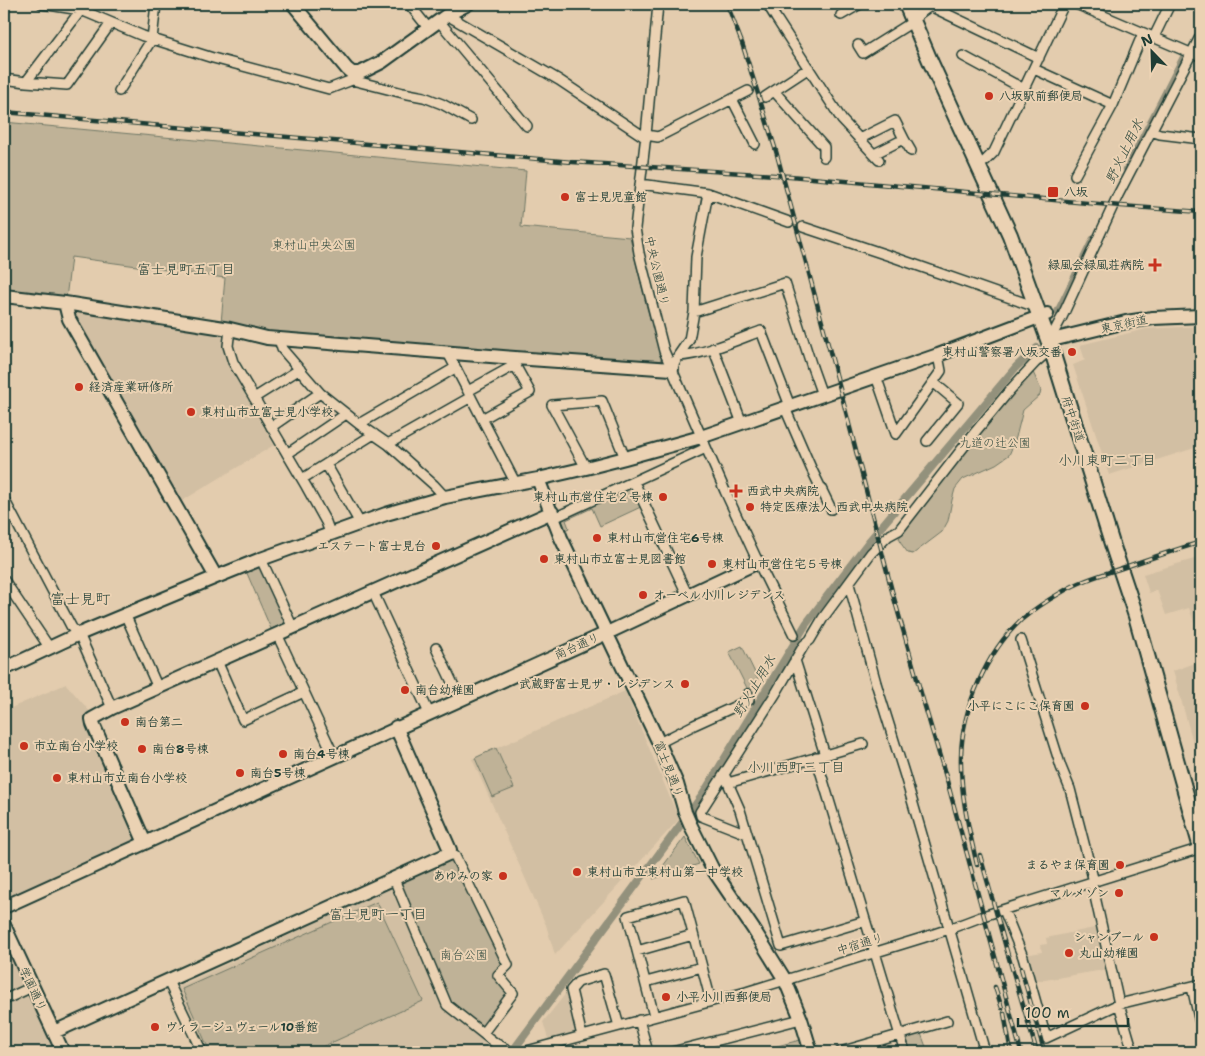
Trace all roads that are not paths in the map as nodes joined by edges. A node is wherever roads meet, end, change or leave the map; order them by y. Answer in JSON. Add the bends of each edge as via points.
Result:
{"nodes":[{"id":1,"x":42,"y":4,"type":"edge"},
{"id":2,"x":156,"y":4,"type":"edge"},
{"id":3,"x":293,"y":4,"type":"edge"},
{"id":4,"x":409,"y":4,"type":"edge"},
{"id":5,"x":468,"y":4,"type":"edge"},
{"id":6,"x":658,"y":4,"type":"edge"},
{"id":7,"x":771,"y":4,"type":"edge"},
{"id":8,"x":860,"y":4,"type":"edge"},
{"id":9,"x":906,"y":4,"type":"edge"},
{"id":10,"x":1064,"y":4,"type":"edge"},
{"id":11,"x":1076,"y":4,"type":"edge"},
{"id":12,"x":1170,"y":4,"type":"edge"},
{"id":13,"x":80,"y":10,"type":"junction"},
{"id":14,"x":922,"y":10,"type":"edge"},
{"id":15,"x":841,"y":15,"type":"dead end"},
{"id":16,"x":438,"y":21,"type":"junction"},
{"id":17,"x":111,"y":23,"type":"junction"},
{"id":18,"x":1143,"y":33,"type":"junction"},
{"id":19,"x":1201,"y":35,"type":"edge"},
{"id":20,"x":1154,"y":37,"type":"junction"},
{"id":21,"x":152,"y":39,"type":"junction"},
{"id":22,"x":858,"y":46,"type":"dead end"},
{"id":23,"x":1192,"y":53,"type":"junction"},
{"id":24,"x":963,"y":56,"type":"dead end"},
{"id":25,"x":1201,"y":56,"type":"edge"},
{"id":26,"x":1039,"y":58,"type":"junction"},
{"id":27,"x":808,"y":68,"type":"junction"},
{"id":28,"x":1034,"y":69,"type":"junction"},
{"id":29,"x":353,"y":77,"type":"junction"},
{"id":30,"x":4,"y":79,"type":"edge"},
{"id":31,"x":26,"y":82,"type":"junction"},
{"id":32,"x":1024,"y":88,"type":"junction"},
{"id":33,"x":119,"y":91,"type":"dead end"},
{"id":34,"x":748,"y":91,"type":"dead end"},
{"id":35,"x":774,"y":91,"type":"junction"},
{"id":36,"x":766,"y":97,"type":"dead end"},
{"id":37,"x":732,"y":99,"type":"junction"},
{"id":38,"x":1113,"y":105,"type":"junction"},
{"id":39,"x":471,"y":120,"type":"dead end"},
{"id":40,"x":528,"y":126,"type":"dead end"},
{"id":41,"x":1151,"y":131,"type":"junction"},
{"id":42,"x":860,"y":138,"type":"junction"},
{"id":43,"x":904,"y":139,"type":"junction"},
{"id":44,"x":1201,"y":139,"type":"edge"},
{"id":45,"x":646,"y":140,"type":"junction"},
{"id":46,"x":755,"y":144,"type":"dead end"},
{"id":47,"x":911,"y":151,"type":"dead end"},
{"id":48,"x":824,"y":157,"type":"dead end"},
{"id":49,"x":981,"y":162,"type":"junction"},
{"id":50,"x":1075,"y":175,"type":"dead end"},
{"id":51,"x":640,"y":184,"type":"junction"},
{"id":52,"x":708,"y":193,"type":"junction"},
{"id":53,"x":789,"y":222,"type":"dead end"},
{"id":54,"x":803,"y":227,"type":"dead end"},
{"id":55,"x":4,"y":296,"type":"edge"},
{"id":56,"x":65,"y":303,"type":"junction"},
{"id":57,"x":694,"y":312,"type":"junction"},
{"id":58,"x":1042,"y":312,"type":"junction"},
{"id":59,"x":1201,"y":316,"type":"edge"},
{"id":60,"x":230,"y":329,"type":"junction"},
{"id":61,"x":279,"y":339,"type":"junction"},
{"id":62,"x":1053,"y":339,"type":"junction"},
{"id":63,"x":713,"y":348,"type":"junction"},
{"id":64,"x":448,"y":353,"type":"junction"},
{"id":65,"x":938,"y":355,"type":"junction"},
{"id":66,"x":678,"y":356,"type":"junction"},
{"id":67,"x":515,"y":361,"type":"junction"},
{"id":68,"x":455,"y":368,"type":"junction"},
{"id":69,"x":300,"y":369,"type":"junction"},
{"id":70,"x":672,"y":369,"type":"junction"},
{"id":71,"x":876,"y":376,"type":"junction"},
{"id":72,"x":933,"y":382,"type":"junction"},
{"id":73,"x":320,"y":393,"type":"junction"},
{"id":74,"x":469,"y":394,"type":"junction"},
{"id":75,"x":822,"y":395,"type":"junction"},
{"id":76,"x":254,"y":398,"type":"junction"},
{"id":77,"x":788,"y":407,"type":"junction"},
{"id":78,"x":346,"y":414,"type":"junction"},
{"id":79,"x":482,"y":419,"type":"junction"},
{"id":80,"x":742,"y":422,"type":"junction"},
{"id":81,"x":359,"y":424,"type":"junction"},
{"id":82,"x":270,"y":427,"type":"junction"},
{"id":83,"x":374,"y":434,"type":"junction"},
{"id":84,"x":927,"y":441,"type":"dead end"},
{"id":85,"x":703,"y":443,"type":"junction"},
{"id":86,"x":388,"y":444,"type":"junction"},
{"id":87,"x":287,"y":454,"type":"junction"},
{"id":88,"x":625,"y":458,"type":"junction"},
{"id":89,"x":326,"y":464,"type":"junction"},
{"id":90,"x":586,"y":468,"type":"junction"},
{"id":91,"x":302,"y":479,"type":"junction"},
{"id":92,"x":538,"y":479,"type":"junction"},
{"id":93,"x":634,"y":482,"type":"junction"},
{"id":94,"x":516,"y":484,"type":"junction"},
{"id":95,"x":445,"y":497,"type":"junction"},
{"id":96,"x":4,"y":500,"type":"edge"},
{"id":97,"x":831,"y":509,"type":"dead end"},
{"id":98,"x":553,"y":515,"type":"junction"},
{"id":99,"x":360,"y":523,"type":"junction"},
{"id":100,"x":330,"y":533,"type":"junction"},
{"id":101,"x":261,"y":559,"type":"junction"},
{"id":102,"x":758,"y":562,"type":"junction"},
{"id":103,"x":216,"y":577,"type":"junction"},
{"id":104,"x":4,"y":580,"type":"edge"},
{"id":105,"x":849,"y":584,"type":"junction"},
{"id":106,"x":373,"y":592,"type":"junction"},
{"id":107,"x":687,"y":594,"type":"junction"},
{"id":108,"x":125,"y":614,"type":"junction"},
{"id":109,"x":293,"y":628,"type":"junction"},
{"id":110,"x":606,"y":632,"type":"junction"},
{"id":111,"x":79,"y":634,"type":"junction"},
{"id":112,"x":278,"y":634,"type":"junction"},
{"id":113,"x":794,"y":635,"type":"dead end"},
{"id":114,"x":1021,"y":640,"type":"dead end"},
{"id":115,"x":50,"y":647,"type":"junction"},
{"id":116,"x":436,"y":648,"type":"dead end"},
{"id":117,"x":795,"y":660,"type":"junction"},
{"id":118,"x":217,"y":661,"type":"junction"},
{"id":119,"x":4,"y":669,"type":"edge"},
{"id":120,"x":158,"y":688,"type":"junction"},
{"id":121,"x":304,"y":692,"type":"junction"},
{"id":122,"x":748,"y":694,"type":"dead end"},
{"id":123,"x":460,"y":699,"type":"junction"},
{"id":124,"x":112,"y":708,"type":"junction"},
{"id":125,"x":429,"y":713,"type":"junction"},
{"id":126,"x":396,"y":727,"type":"junction"},
{"id":127,"x":659,"y":743,"type":"junction"},
{"id":128,"x":863,"y":744,"type":"dead end"},
{"id":129,"x":334,"y":756,"type":"junction"},
{"id":130,"x":821,"y":756,"type":"junction"},
{"id":131,"x":726,"y":778,"type":"junction"},
{"id":132,"x":701,"y":816,"type":"junction"},
{"id":133,"x":1201,"y":818,"type":"edge"},
{"id":134,"x":688,"y":820,"type":"junction"},
{"id":135,"x":747,"y":834,"type":"junction"},
{"id":136,"x":145,"y":843,"type":"junction"},
{"id":137,"x":1201,"y":848,"type":"edge"},
{"id":138,"x":448,"y":854,"type":"junction"},
{"id":139,"x":394,"y":879,"type":"junction"},
{"id":140,"x":1093,"y":882,"type":"junction"},
{"id":141,"x":4,"y":907,"type":"edge"},
{"id":142,"x":1004,"y":910,"type":"junction"},
{"id":143,"x":865,"y":921,"type":"junction"},
{"id":144,"x":4,"y":925,"type":"edge"},
{"id":145,"x":949,"y":930,"type":"junction"},
{"id":146,"x":693,"y":935,"type":"junction"},
{"id":147,"x":637,"y":951,"type":"junction"},
{"id":148,"x":874,"y":952,"type":"junction"},
{"id":149,"x":702,"y":967,"type":"junction"},
{"id":150,"x":785,"y":980,"type":"junction"},
{"id":151,"x":168,"y":981,"type":"junction"},
{"id":152,"x":646,"y":982,"type":"junction"},
{"id":153,"x":1201,"y":984,"type":"edge"},
{"id":154,"x":32,"y":987,"type":"junction"},
{"id":155,"x":1192,"y":987,"type":"junction"},
{"id":156,"x":4,"y":1000,"type":"edge"},
{"id":157,"x":711,"y":1001,"type":"junction"},
{"id":158,"x":1119,"y":1004,"type":"junction"},
{"id":159,"x":654,"y":1016,"type":"junction"},
{"id":160,"x":801,"y":1018,"type":"junction"},
{"id":161,"x":639,"y":1020,"type":"junction"},
{"id":162,"x":947,"y":1021,"type":"dead end"},
{"id":163,"x":619,"y":1026,"type":"junction"},
{"id":164,"x":1201,"y":1027,"type":"edge"},
{"id":165,"x":54,"y":1032,"type":"junction"},
{"id":166,"x":483,"y":1033,"type":"junction"},
{"id":167,"x":900,"y":1035,"type":"junction"},
{"id":168,"x":582,"y":1036,"type":"junction"},
{"id":169,"x":509,"y":1051,"type":"edge"},
{"id":170,"x":63,"y":1052,"type":"edge"},
{"id":171,"x":202,"y":1052,"type":"edge"},
{"id":172,"x":523,"y":1052,"type":"edge"},
{"id":173,"x":648,"y":1052,"type":"edge"},
{"id":174,"x":672,"y":1052,"type":"edge"},
{"id":175,"x":812,"y":1052,"type":"edge"},
{"id":176,"x":840,"y":1052,"type":"edge"},
{"id":177,"x":905,"y":1052,"type":"edge"},
{"id":178,"x":985,"y":1052,"type":"edge"},
{"id":179,"x":1134,"y":1052,"type":"edge"}],
"edges":[{"from":1,"to":13,"type":"street"},
{"from":2,"to":21,"type":"street"},
{"from":3,"to":29,"type":"street"},
{"from":4,"to":16,"type":"street"},
{"from":5,"to":16,"type":"street"},
{"from":6,"to":45,"type":"street","name":"中央公園通り"},
{"from":7,"to":27,"type":"street","via":[[768,5]]},
{"from":8,"to":15,"type":"street"},
{"from":9,"to":14,"type":"main road","name":"府中街道"},
{"from":10,"to":26,"type":"street"},
{"from":11,"to":18,"type":"street"},
{"from":12,"to":20,"type":"street"},
{"from":13,"to":17,"type":"street"},
{"from":13,"to":31,"type":"street"},
{"from":14,"to":22,"type":"street","via":[[863,53]]},
{"from":14,"to":26,"type":"street"},
{"from":14,"to":49,"type":"main road","name":"府中街道","via":[[931,63]]},
{"from":16,"to":29,"type":"street","via":[[382,62]]},
{"from":16,"to":40,"type":"street"},
{"from":16,"to":45,"type":"street","via":[[559,80]]},
{"from":17,"to":21,"type":"street"},
{"from":17,"to":31,"type":"street","via":[[68,85]]},
{"from":18,"to":20,"type":"street"},
{"from":18,"to":38,"type":"street"},
{"from":19,"to":23,"type":"street"},
{"from":20,"to":23,"type":"street"},
{"from":21,"to":29,"type":"street","via":[[329,89]]},
{"from":21,"to":33,"type":"street"},
{"from":23,"to":25,"type":"street"},
{"from":23,"to":41,"type":"street"},
{"from":24,"to":32,"type":"street"},
{"from":26,"to":28,"type":"street"},
{"from":27,"to":35,"type":"street"},
{"from":27,"to":42,"type":"street","via":[[842,120]]},
{"from":28,"to":32,"type":"street"},
{"from":28,"to":38,"type":"street"},
{"from":29,"to":39,"type":"street","via":[[424,97]]},
{"from":30,"to":31,"type":"street"},
{"from":32,"to":49,"type":"street","via":[[994,152]]},
{"from":34,"to":37,"type":"street"},
{"from":35,"to":36,"type":"street"},
{"from":35,"to":48,"type":"street","via":[[824,147]]},
{"from":37,"to":45,"type":"street"},
{"from":37,"to":46,"type":"street"},
{"from":38,"to":50,"type":"street"},
{"from":41,"to":44,"type":"street"},
{"from":41,"to":62,"type":"street","via":[[1118,195]]},
{"from":42,"to":43,"type":"street","via":[[876,157]]},
{"from":42,"to":43,"type":"street","via":[[895,120]]},
{"from":43,"to":47,"type":"street"},
{"from":45,"to":51,"type":"street","name":"中央公園通り"},
{"from":49,"to":58,"type":"main road","name":"府中街道"},
{"from":51,"to":52,"type":"street"},
{"from":51,"to":70,"type":"street","name":"中央公園通り","via":[[635,228],[639,253],[664,351]]},
{"from":52,"to":53,"type":"street"},
{"from":52,"to":57,"type":"street","via":[[696,257]]},
{"from":54,"to":58,"type":"street"},
{"from":55,"to":56,"type":"street"},
{"from":56,"to":60,"type":"street"},
{"from":56,"to":103,"type":"street","via":[[70,319]]},
{"from":57,"to":66,"type":"street","via":[[689,340]]},
{"from":57,"to":75,"type":"street","via":[[785,282]]},
{"from":58,"to":62,"type":"main road","name":"府中街道"},
{"from":58,"to":65,"type":"street"},
{"from":59,"to":62,"type":"street","name":"東京街道","via":[[1126,322]]},
{"from":60,"to":61,"type":"street"},
{"from":60,"to":76,"type":"street","via":[[228,346],[233,362]]},
{"from":61,"to":64,"type":"street"},
{"from":61,"to":69,"type":"street","via":[[282,349]]},
{"from":62,"to":105,"type":"street","via":[[1044,355],[976,431],[899,530],[871,553]]},
{"from":62,"to":133,"type":"main road","name":"府中街道","via":[[1144,613]]},
{"from":62,"to":137,"type":"main road","name":"府中街道"},
{"from":63,"to":66,"type":"street"},
{"from":63,"to":77,"type":"street","via":[[761,332]]},
{"from":63,"to":80,"type":"street"},
{"from":64,"to":67,"type":"street"},
{"from":64,"to":68,"type":"street"},
{"from":65,"to":71,"type":"street"},
{"from":65,"to":72,"type":"street","via":[[941,371]]},
{"from":66,"to":70,"type":"street"},
{"from":67,"to":70,"type":"street"},
{"from":67,"to":74,"type":"street"},
{"from":67,"to":79,"type":"street","via":[[530,392]]},
{"from":68,"to":74,"type":"street"},
{"from":68,"to":81,"type":"street"},
{"from":69,"to":73,"type":"street"},
{"from":69,"to":76,"type":"street"},
{"from":70,"to":85,"type":"street","name":"中央公園通り"},
{"from":71,"to":72,"type":"street","via":[[896,434]]},
{"from":71,"to":75,"type":"street"},
{"from":72,"to":84,"type":"street","via":[[958,403]]},
{"from":73,"to":78,"type":"street"},
{"from":73,"to":82,"type":"street"},
{"from":74,"to":79,"type":"street"},
{"from":74,"to":86,"type":"street"},
{"from":75,"to":77,"type":"street"},
{"from":76,"to":82,"type":"street"},
{"from":77,"to":80,"type":"street"},
{"from":77,"to":97,"type":"street","via":[[811,468]]},
{"from":78,"to":81,"type":"street"},
{"from":78,"to":87,"type":"street"},
{"from":79,"to":94,"type":"street"},
{"from":80,"to":85,"type":"street"},
{"from":81,"to":83,"type":"street"},
{"from":82,"to":87,"type":"street"},
{"from":83,"to":86,"type":"street"},
{"from":83,"to":89,"type":"street"},
{"from":85,"to":88,"type":"street"},
{"from":85,"to":93,"type":"street"},
{"from":85,"to":102,"type":"street","name":"中央公園通り"},
{"from":86,"to":95,"type":"street"},
{"from":87,"to":91,"type":"street"},
{"from":88,"to":90,"type":"street"},
{"from":88,"to":90,"type":"street","via":[[602,401],[552,405]]},
{"from":89,"to":91,"type":"street"},
{"from":89,"to":99,"type":"street"},
{"from":90,"to":92,"type":"street"},
{"from":91,"to":100,"type":"street"},
{"from":92,"to":94,"type":"street"},
{"from":92,"to":98,"type":"street","name":"富士見通り"},
{"from":93,"to":98,"type":"street"},
{"from":93,"to":107,"type":"street"},
{"from":94,"to":95,"type":"street"},
{"from":95,"to":99,"type":"street"},
{"from":96,"to":111,"type":"street","via":[[72,628]]},
{"from":98,"to":106,"type":"street"},
{"from":98,"to":110,"type":"street","name":"富士見通り"},
{"from":99,"to":100,"type":"street"},
{"from":100,"to":101,"type":"street"},
{"from":101,"to":103,"type":"street"},
{"from":101,"to":109,"type":"street"},
{"from":102,"to":107,"type":"street","name":"南台通り"},
{"from":102,"to":113,"type":"street","name":"中央公園通り"},
{"from":103,"to":108,"type":"street"},
{"from":104,"to":115,"type":"street"},
{"from":105,"to":117,"type":"street"},
{"from":105,"to":145,"type":"street"},
{"from":106,"to":109,"type":"street"},
{"from":106,"to":125,"type":"street"},
{"from":107,"to":110,"type":"street","name":"南台通り"},
{"from":108,"to":111,"type":"street"},
{"from":108,"to":120,"type":"street"},
{"from":109,"to":112,"type":"street"},
{"from":110,"to":123,"type":"street","name":"南台通り"},
{"from":110,"to":127,"type":"street","name":"富士見通り"},
{"from":111,"to":115,"type":"street"},
{"from":111,"to":124,"type":"street"},
{"from":112,"to":118,"type":"street"},
{"from":112,"to":121,"type":"street"},
{"from":114,"to":140,"type":"street","via":[[1070,789]]},
{"from":115,"to":119,"type":"street"},
{"from":116,"to":123,"type":"street"},
{"from":117,"to":130,"type":"street"},
{"from":117,"to":131,"type":"street"},
{"from":118,"to":120,"type":"street"},
{"from":118,"to":121,"type":"street","via":[[243,720]]},
{"from":120,"to":124,"type":"street"},
{"from":121,"to":129,"type":"street"},
{"from":122,"to":127,"type":"street","via":[[749,700]]},
{"from":123,"to":125,"type":"street","name":"南台通り"},
{"from":124,"to":136,"type":"street","via":[[92,719],[93,724]]},
{"from":125,"to":126,"type":"street","name":"南台通り"},
{"from":126,"to":129,"type":"street","name":"南台通り"},
{"from":126,"to":138,"type":"street","via":[[450,850]]},
{"from":127,"to":134,"type":"street","name":"富士見通り"},
{"from":128,"to":130,"type":"street"},
{"from":129,"to":136,"type":"street","name":"南台通り"},
{"from":130,"to":131,"type":"street"},
{"from":130,"to":143,"type":"street"},
{"from":131,"to":132,"type":"street","via":[[700,812]]},
{"from":131,"to":135,"type":"street"},
{"from":132,"to":134,"type":"street"},
{"from":132,"to":135,"type":"street"},
{"from":134,"to":150,"type":"street","name":"富士見通り","via":[[712,868]]},
{"from":135,"to":143,"type":"street","via":[[781,946]]},
{"from":136,"to":141,"type":"street","name":"南台通り"},
{"from":137,"to":140,"type":"street","name":"中宿通り"},
{"from":138,"to":139,"type":"street"},
{"from":138,"to":166,"type":"street","via":[[455,856],[508,965],[498,975],[514,993]]},
{"from":139,"to":151,"type":"street"},
{"from":139,"to":166,"type":"street","via":[[447,1005]]},
{"from":140,"to":142,"type":"street","name":"中宿通り"},
{"from":140,"to":158,"type":"street"},
{"from":142,"to":145,"type":"street","name":"中宿通り"},
{"from":142,"to":158,"type":"street","via":[[1023,957],[1046,1038]]},
{"from":143,"to":148,"type":"street"},
{"from":144,"to":154,"type":"street","name":"学園通り"},
{"from":145,"to":148,"type":"street","name":"中宿通り"},
{"from":145,"to":178,"type":"street"},
{"from":146,"to":147,"type":"street"},
{"from":146,"to":147,"type":"street","via":[[684,900],[628,916]]},
{"from":146,"to":149,"type":"street"},
{"from":147,"to":152,"type":"street"},
{"from":148,"to":150,"type":"street","name":"中宿通り"},
{"from":148,"to":167,"type":"street"},
{"from":149,"to":152,"type":"street"},
{"from":149,"to":157,"type":"street"},
{"from":150,"to":157,"type":"street","name":"中宿通り"},
{"from":150,"to":160,"type":"street","name":"富士見通り"},
{"from":151,"to":165,"type":"street"},
{"from":151,"to":171,"type":"street"},
{"from":152,"to":159,"type":"street"},
{"from":153,"to":155,"type":"street"},
{"from":154,"to":156,"type":"street"},
{"from":154,"to":165,"type":"street","name":"学園通り"},
{"from":155,"to":158,"type":"street"},
{"from":155,"to":164,"type":"street"},
{"from":157,"to":159,"type":"street","name":"中宿通り"},
{"from":158,"to":179,"type":"street"},
{"from":159,"to":161,"type":"street","name":"中宿通り"},
{"from":160,"to":174,"type":"street"},
{"from":160,"to":175,"type":"street","name":"富士見通り"},
{"from":161,"to":163,"type":"street","name":"中宿通り"},
{"from":161,"to":173,"type":"street"},
{"from":162,"to":167,"type":"street"},
{"from":163,"to":168,"type":"street","name":"中宿通り"},
{"from":163,"to":168,"type":"street","via":[[604,974],[578,982],[571,990]]},
{"from":165,"to":170,"type":"street","name":"学園通り"},
{"from":166,"to":169,"type":"street"},
{"from":167,"to":176,"type":"street"},
{"from":167,"to":177,"type":"street"},
{"from":168,"to":172,"type":"street","name":"中宿通り"}]}
